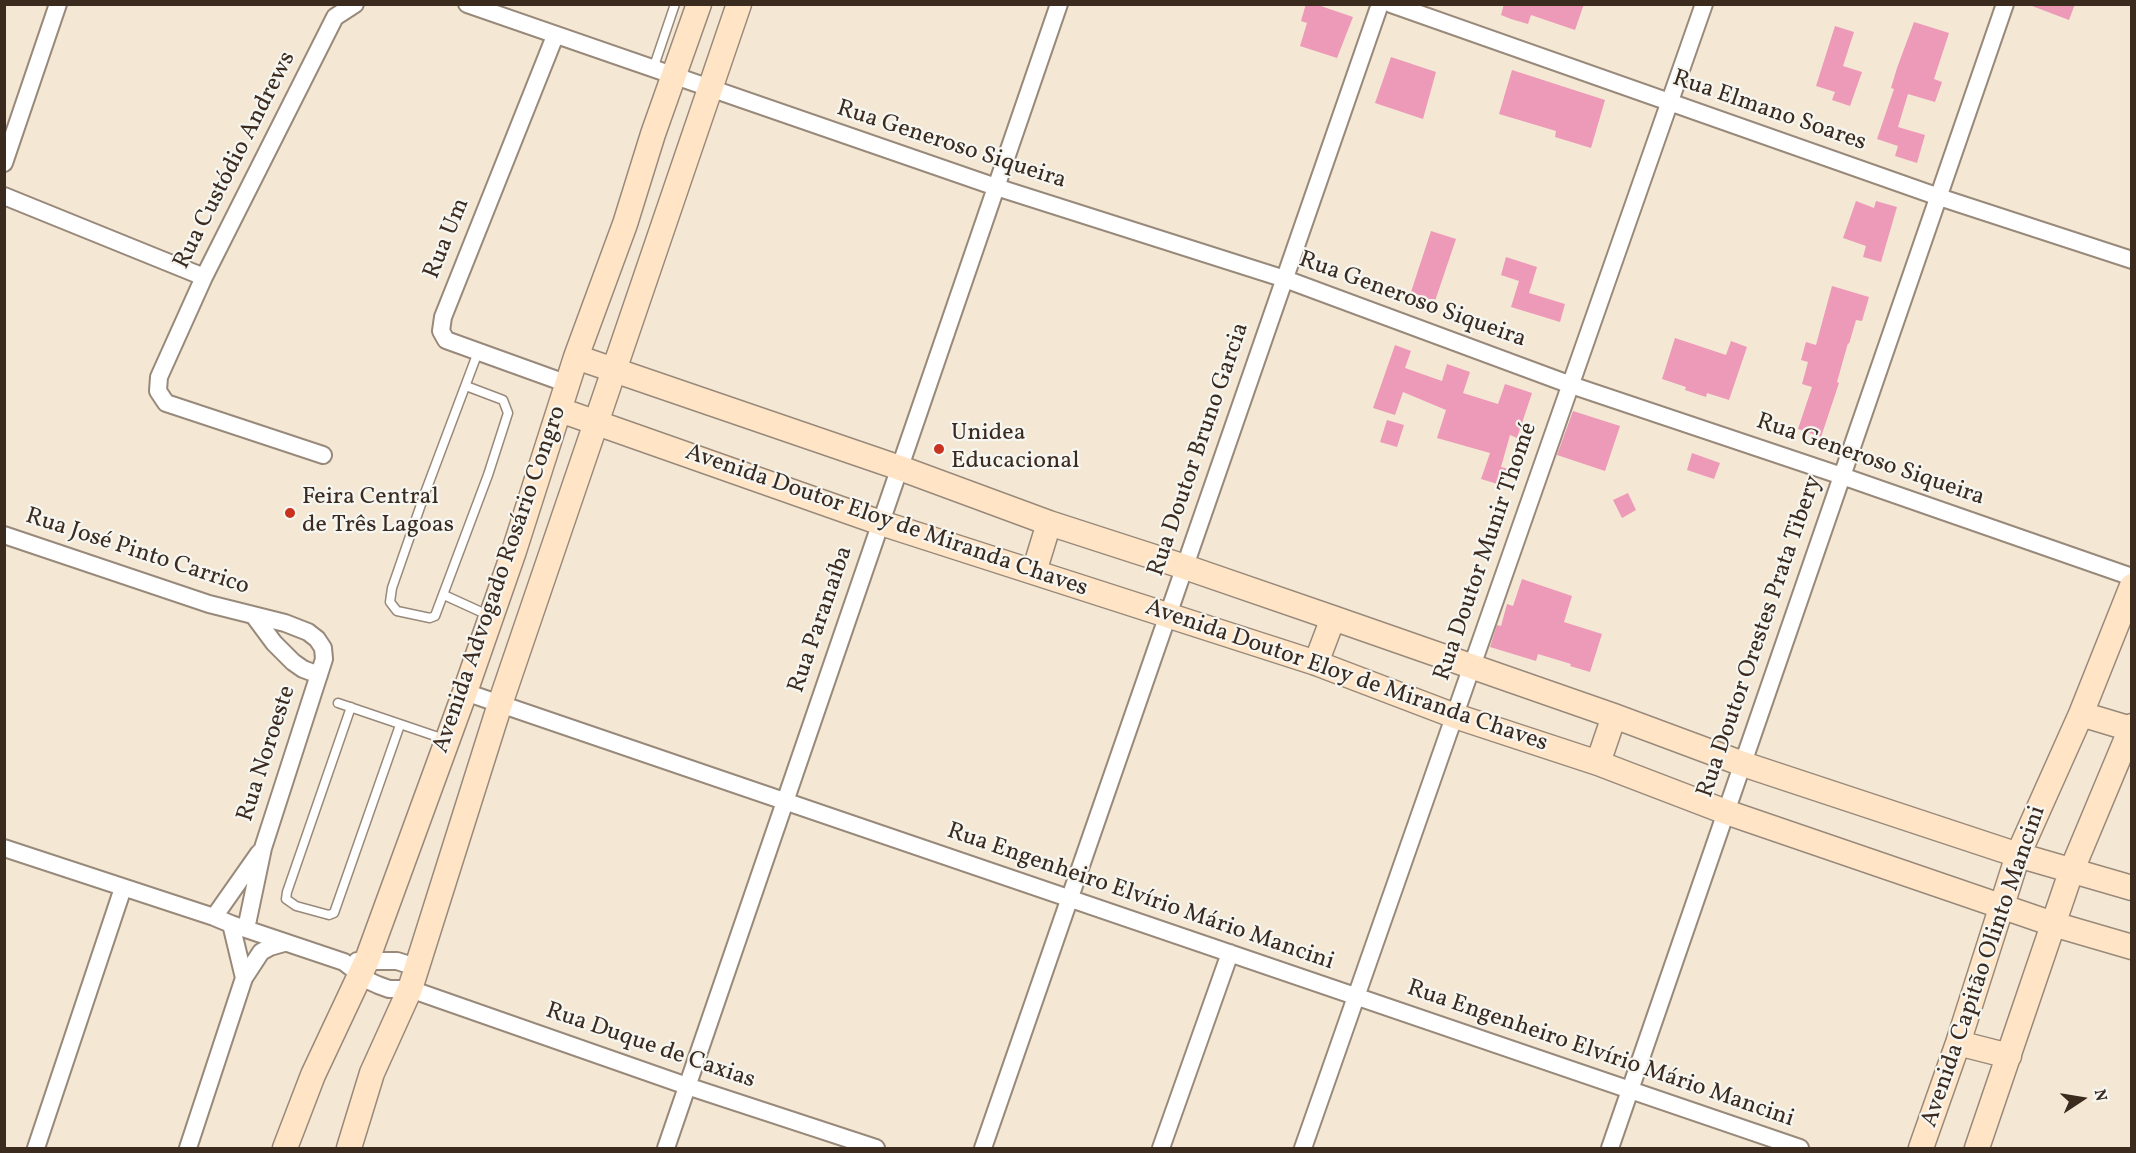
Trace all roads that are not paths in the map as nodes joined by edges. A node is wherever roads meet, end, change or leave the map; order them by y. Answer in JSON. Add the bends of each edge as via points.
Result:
{"nodes":[{"id":1,"x":58,"y":4,"type":"edge"},
{"id":2,"x":355,"y":4,"type":"edge"},
{"id":3,"x":466,"y":4,"type":"edge"},
{"id":4,"x":675,"y":4,"type":"edge"},
{"id":5,"x":699,"y":4,"type":"edge"},
{"id":6,"x":739,"y":4,"type":"edge"},
{"id":7,"x":1059,"y":4,"type":"edge"},
{"id":8,"x":1380,"y":4,"type":"edge"},
{"id":9,"x":1391,"y":4,"type":"edge"},
{"id":10,"x":1704,"y":4,"type":"edge"},
{"id":11,"x":2005,"y":4,"type":"edge"},
{"id":12,"x":490,"y":8,"type":"edge"},
{"id":13,"x":555,"y":36,"type":"junction"},
{"id":14,"x":664,"y":73,"type":"junction"},
{"id":15,"x":710,"y":90,"type":"junction"},
{"id":16,"x":1670,"y":103,"type":"junction"},
{"id":17,"x":4,"y":163,"type":"edge"},
{"id":18,"x":996,"y":187,"type":"junction"},
{"id":19,"x":4,"y":196,"type":"edge"},
{"id":20,"x":1939,"y":197,"type":"junction"},
{"id":21,"x":625,"y":224,"type":"junction"},
{"id":22,"x":659,"y":238,"type":"junction"},
{"id":23,"x":2132,"y":260,"type":"edge"},
{"id":24,"x":204,"y":277,"type":"junction"},
{"id":25,"x":1285,"y":279,"type":"junction"},
{"id":26,"x":478,"y":352,"type":"junction"},
{"id":27,"x":576,"y":357,"type":"junction"},
{"id":28,"x":614,"y":371,"type":"junction"},
{"id":29,"x":568,"y":384,"type":"junction"},
{"id":30,"x":1571,"y":385,"type":"junction"},
{"id":31,"x":466,"y":386,"type":"junction"},
{"id":32,"x":560,"y":411,"type":"junction"},
{"id":33,"x":596,"y":423,"type":"junction"},
{"id":34,"x":323,"y":455,"type":"dead end"},
{"id":35,"x":900,"y":468,"type":"junction"},
{"id":36,"x":1842,"y":476,"type":"junction"},
{"id":37,"x":881,"y":523,"type":"junction"},
{"id":38,"x":1050,"y":523,"type":"junction"},
{"id":39,"x":4,"y":535,"type":"edge"},
{"id":40,"x":514,"y":551,"type":"junction"},
{"id":41,"x":548,"y":564,"type":"junction"},
{"id":42,"x":1185,"y":567,"type":"junction"},
{"id":43,"x":1034,"y":572,"type":"junction"},
{"id":44,"x":2132,"y":577,"type":"edge"},
{"id":45,"x":2132,"y":586,"type":"edge"},
{"id":46,"x":444,"y":595,"type":"junction"},
{"id":47,"x":1168,"y":615,"type":"junction"},
{"id":48,"x":254,"y":616,"type":"junction"},
{"id":49,"x":491,"y":616,"type":"junction"},
{"id":50,"x":1333,"y":618,"type":"junction"},
{"id":51,"x":1316,"y":663,"type":"junction"},
{"id":52,"x":1472,"y":667,"type":"junction"},
{"id":53,"x":319,"y":675,"type":"junction"},
{"id":54,"x":465,"y":692,"type":"junction"},
{"id":55,"x":338,"y":703,"type":"dead end"},
{"id":56,"x":500,"y":704,"type":"junction"},
{"id":57,"x":351,"y":707,"type":"junction"},
{"id":58,"x":2081,"y":714,"type":"junction"},
{"id":59,"x":1455,"y":716,"type":"junction"},
{"id":60,"x":1614,"y":716,"type":"junction"},
{"id":61,"x":400,"y":725,"type":"junction"},
{"id":62,"x":2131,"y":727,"type":"edge"},
{"id":63,"x":447,"y":740,"type":"junction"},
{"id":64,"x":1598,"y":763,"type":"junction"},
{"id":65,"x":1743,"y":764,"type":"junction"},
{"id":66,"x":785,"y":801,"type":"junction"},
{"id":67,"x":1726,"y":812,"type":"junction"},
{"id":68,"x":4,"y":848,"type":"edge"},
{"id":69,"x":263,"y":848,"type":"junction"},
{"id":70,"x":2018,"y":855,"type":"junction"},
{"id":71,"x":2071,"y":872,"type":"junction"},
{"id":72,"x":123,"y":888,"type":"junction"},
{"id":73,"x":2132,"y":888,"type":"edge"},
{"id":74,"x":1070,"y":899,"type":"junction"},
{"id":75,"x":2001,"y":906,"type":"junction"},
{"id":76,"x":214,"y":917,"type":"junction"},
{"id":77,"x":2053,"y":924,"type":"junction"},
{"id":78,"x":238,"y":927,"type":"junction"},
{"id":79,"x":284,"y":943,"type":"junction"},
{"id":80,"x":2132,"y":947,"type":"edge"},
{"id":81,"x":1230,"y":953,"type":"junction"},
{"id":82,"x":357,"y":966,"type":"junction"},
{"id":83,"x":244,"y":978,"type":"junction"},
{"id":84,"x":412,"y":978,"type":"junction"},
{"id":85,"x":1356,"y":997,"type":"junction"},
{"id":86,"x":1958,"y":1043,"type":"junction"},
{"id":87,"x":2008,"y":1056,"type":"junction"},
{"id":88,"x":687,"y":1086,"type":"junction"},
{"id":89,"x":1630,"y":1090,"type":"junction"},
{"id":90,"x":36,"y":1149,"type":"edge"},
{"id":91,"x":188,"y":1149,"type":"edge"},
{"id":92,"x":285,"y":1149,"type":"edge"},
{"id":93,"x":349,"y":1149,"type":"edge"},
{"id":94,"x":666,"y":1149,"type":"edge"},
{"id":95,"x":876,"y":1149,"type":"edge"},
{"id":96,"x":983,"y":1149,"type":"edge"},
{"id":97,"x":1161,"y":1149,"type":"edge"},
{"id":98,"x":1303,"y":1149,"type":"edge"},
{"id":99,"x":1610,"y":1149,"type":"edge"},
{"id":100,"x":1800,"y":1149,"type":"edge"},
{"id":101,"x":1921,"y":1149,"type":"edge"},
{"id":102,"x":1977,"y":1149,"type":"edge"}],
"edges":[{"from":1,"to":17,"type":"street"},
{"from":2,"to":24,"type":"street","name":"Rua Custódio Andrews","via":[[335,17]]},
{"from":3,"to":12,"type":"street","name":"Rua Generoso Siqueira"},
{"from":4,"to":14,"type":"lane"},
{"from":5,"to":14,"type":"main road","name":"Avenida Advogado Rosário Congro"},
{"from":6,"to":15,"type":"main road","name":"Avenida Advogado Rosário Congro"},
{"from":7,"to":18,"type":"street","name":"Rua Paranaíba"},
{"from":8,"to":25,"type":"street","name":"Rua Doutor Bruno Garcia"},
{"from":9,"to":16,"type":"street","name":"Rua Elmano Soares"},
{"from":10,"to":16,"type":"street","name":"Rua Doutor Munir Thomé"},
{"from":11,"to":20,"type":"street","name":"Rua Doutor Orestes Prata Tibery"},
{"from":12,"to":13,"type":"street","name":"Rua Generoso Siqueira"},
{"from":13,"to":14,"type":"street","name":"Rua Generoso Siqueira"},
{"from":13,"to":26,"type":"street","name":"Rua Um","via":[[443,317],[441,331],[446,340]]},
{"from":14,"to":15,"type":"street","name":"Rua Generoso Siqueira"},
{"from":14,"to":21,"type":"main road","name":"Avenida Advogado Rosário Congro","via":[[653,134]]},
{"from":15,"to":18,"type":"street","name":"Rua Generoso Siqueira"},
{"from":15,"to":22,"type":"main road","name":"Avenida Advogado Rosário Congro"},
{"from":16,"to":20,"type":"street","name":"Rua Elmano Soares"},
{"from":16,"to":30,"type":"street","name":"Rua Doutor Munir Thomé"},
{"from":18,"to":25,"type":"street","name":"Rua Generoso Siqueira"},
{"from":18,"to":35,"type":"street","name":"Rua Paranaíba"},
{"from":19,"to":24,"type":"street"},
{"from":20,"to":23,"type":"street","name":"Rua Elmano Soares"},
{"from":20,"to":36,"type":"street","name":"Rua Doutor Orestes Prata Tibery"},
{"from":21,"to":22,"type":"main road"},
{"from":21,"to":27,"type":"main road","name":"Avenida Advogado Rosário Congro"},
{"from":22,"to":28,"type":"main road","name":"Avenida Advogado Rosário Congro"},
{"from":24,"to":34,"type":"street","name":"Rua Custódio Andrews","via":[[159,377],[158,392],[166,403]]},
{"from":25,"to":30,"type":"street","name":"Rua Generoso Siqueira"},
{"from":25,"to":42,"type":"street","name":"Rua Doutor Bruno Garcia"},
{"from":26,"to":29,"type":"street","name":"Rua Um"},
{"from":26,"to":31,"type":"lane"},
{"from":27,"to":28,"type":"main road"},
{"from":27,"to":29,"type":"main road","name":"Avenida Advogado Rosário Congro"},
{"from":28,"to":33,"type":"main road","name":"Avenida Advogado Rosário Congro"},
{"from":28,"to":35,"type":"main road"},
{"from":29,"to":32,"type":"main road","name":"Avenida Advogado Rosário Congro"},
{"from":30,"to":36,"type":"street","name":"Rua Generoso Siqueira"},
{"from":30,"to":52,"type":"street","name":"Rua Doutor Munir Thomé"},
{"from":31,"to":46,"type":"lane","via":[[503,400],[508,413]]},
{"from":31,"to":46,"type":"lane","via":[[421,504],[390,602],[398,611],[430,618],[435,616]]},
{"from":32,"to":33,"type":"main road","name":"Avenida Doutor Eloy de Miranda Chaves"},
{"from":32,"to":40,"type":"main road","name":"Avenida Advogado Rosário Congro"},
{"from":33,"to":37,"type":"main road","name":"Avenida Doutor Eloy de Miranda Chaves"},
{"from":33,"to":41,"type":"main road","name":"Avenida Advogado Rosário Congro"},
{"from":35,"to":37,"type":"street","name":"Rua Paranaíba"},
{"from":35,"to":38,"type":"main road"},
{"from":36,"to":44,"type":"street","name":"Rua Generoso Siqueira"},
{"from":36,"to":65,"type":"street","name":"Rua Doutor Orestes Prata Tibery"},
{"from":37,"to":43,"type":"main road","name":"Avenida Doutor Eloy de Miranda Chaves"},
{"from":37,"to":66,"type":"street","name":"Rua Paranaíba"},
{"from":38,"to":42,"type":"main road"},
{"from":38,"to":43,"type":"main road"},
{"from":39,"to":48,"type":"street","name":"Rua José Pinto Carrico"},
{"from":40,"to":41,"type":"main road"},
{"from":40,"to":49,"type":"main road","name":"Avenida Advogado Rosário Congro"},
{"from":41,"to":56,"type":"main road","name":"Avenida Advogado Rosário Congro"},
{"from":42,"to":47,"type":"street","name":"Rua Doutor Bruno Garcia"},
{"from":42,"to":50,"type":"main road"},
{"from":43,"to":47,"type":"main road","name":"Avenida Doutor Eloy de Miranda Chaves"},
{"from":45,"to":58,"type":"main road","name":"Avenida Capitão Olinto Mancini"},
{"from":46,"to":49,"type":"lane"},
{"from":47,"to":51,"type":"main road","name":"Avenida Doutor Eloy de Miranda Chaves"},
{"from":47,"to":74,"type":"street","name":"Rua Doutor Bruno Garcia"},
{"from":48,"to":53,"type":"street","name":"Rua Noroeste","via":[[293,662]]},
{"from":48,"to":53,"type":"street","name":"Rua Noroeste","via":[[285,623],[318,639],[324,659]]},
{"from":49,"to":54,"type":"main road","name":"Avenida Advogado Rosário Congro"},
{"from":50,"to":51,"type":"main road"},
{"from":50,"to":52,"type":"main road"},
{"from":51,"to":59,"type":"main road","name":"Avenida Doutor Eloy de Miranda Chaves"},
{"from":52,"to":59,"type":"street","name":"Rua Doutor Munir Thomé"},
{"from":52,"to":60,"type":"main road"},
{"from":53,"to":69,"type":"street","name":"Rua Noroeste"},
{"from":54,"to":56,"type":"street","name":"Rua Engenheiro Elvírio Mário Mancini"},
{"from":54,"to":63,"type":"main road","name":"Avenida Advogado Rosário Congro"},
{"from":55,"to":57,"type":"lane"},
{"from":56,"to":66,"type":"street","name":"Rua Engenheiro Elvírio Mário Mancini"},
{"from":56,"to":84,"type":"main road","name":"Avenida Advogado Rosário Congro"},
{"from":57,"to":61,"type":"lane"},
{"from":57,"to":61,"type":"lane","via":[[286,892],[286,899],[296,906],[334,913]]},
{"from":58,"to":62,"type":"main road"},
{"from":58,"to":70,"type":"main road","name":"Avenida Capitão Olinto Mancini"},
{"from":59,"to":64,"type":"main road","name":"Avenida Doutor Eloy de Miranda Chaves"},
{"from":59,"to":85,"type":"street","name":"Rua Doutor Munir Thomé"},
{"from":60,"to":64,"type":"main road"},
{"from":60,"to":65,"type":"main road"},
{"from":61,"to":63,"type":"lane"},
{"from":62,"to":71,"type":"main road","name":"Avenida Capitão Olinto Mancini"},
{"from":63,"to":82,"type":"main road","name":"Avenida Advogado Rosário Congro"},
{"from":64,"to":67,"type":"main road","name":"Avenida Doutor Eloy de Miranda Chaves"},
{"from":65,"to":67,"type":"street","name":"Rua Doutor Orestes Prata Tibery"},
{"from":65,"to":70,"type":"main road"},
{"from":66,"to":74,"type":"street","name":"Rua Engenheiro Elvírio Mário Mancini"},
{"from":66,"to":88,"type":"street","name":"Rua Paranaíba"},
{"from":67,"to":75,"type":"main road","name":"Avenida Doutor Eloy de Miranda Chaves"},
{"from":67,"to":89,"type":"street","name":"Rua Doutor Orestes Prata Tibery"},
{"from":68,"to":72,"type":"street"},
{"from":69,"to":76,"type":"street","name":"Rua Noroeste"},
{"from":69,"to":78,"type":"street","name":"Rua Noroeste"},
{"from":70,"to":71,"type":"main road"},
{"from":70,"to":75,"type":"main road","name":"Avenida Capitão Olinto Mancini"},
{"from":71,"to":73,"type":"main road"},
{"from":71,"to":77,"type":"main road","name":"Avenida Capitão Olinto Mancini"},
{"from":72,"to":76,"type":"street"},
{"from":72,"to":90,"type":"street"},
{"from":74,"to":81,"type":"street","name":"Rua Engenheiro Elvírio Mário Mancini"},
{"from":74,"to":96,"type":"street","name":"Rua Doutor Bruno Garcia"},
{"from":75,"to":77,"type":"main road","name":"Avenida Doutor Eloy de Miranda Chaves"},
{"from":75,"to":86,"type":"main road","name":"Avenida Capitão Olinto Mancini"},
{"from":76,"to":78,"type":"street"},
{"from":77,"to":80,"type":"main road","name":"Avenida Doutor Eloy de Miranda Chaves"},
{"from":77,"to":87,"type":"main road","name":"Avenida Capitão Olinto Mancini"},
{"from":78,"to":79,"type":"street"},
{"from":78,"to":83,"type":"street"},
{"from":79,"to":82,"type":"street"},
{"from":79,"to":83,"type":"street","via":[[261,952]]},
{"from":81,"to":85,"type":"street","name":"Rua Engenheiro Elvírio Mário Mancini"},
{"from":81,"to":97,"type":"street"},
{"from":82,"to":84,"type":"street","via":[[397,961]]},
{"from":82,"to":84,"type":"street","via":[[367,980],[389,989]]},
{"from":82,"to":92,"type":"main road","name":"Avenida Advogado Rosário Congro"},
{"from":83,"to":91,"type":"street"},
{"from":84,"to":88,"type":"street","name":"Rua Duque de Caxias"},
{"from":84,"to":93,"type":"main road","name":"Avenida Advogado Rosário Congro","via":[[372,1073]]},
{"from":85,"to":89,"type":"street","name":"Rua Engenheiro Elvírio Mário Mancini"},
{"from":85,"to":98,"type":"street","name":"Rua Doutor Munir Thomé"},
{"from":86,"to":87,"type":"main road"},
{"from":86,"to":101,"type":"main road","name":"Avenida Capitão Olinto Mancini"},
{"from":87,"to":102,"type":"main road","name":"Avenida Capitão Olinto Mancini"},
{"from":88,"to":94,"type":"street","name":"Rua Paranaíba"},
{"from":88,"to":95,"type":"street","name":"Rua Duque de Caxias"},
{"from":89,"to":99,"type":"street","name":"Rua Doutor Orestes Prata Tibery"},
{"from":89,"to":100,"type":"street","name":"Rua Engenheiro Elvírio Mário Mancini"}]}
